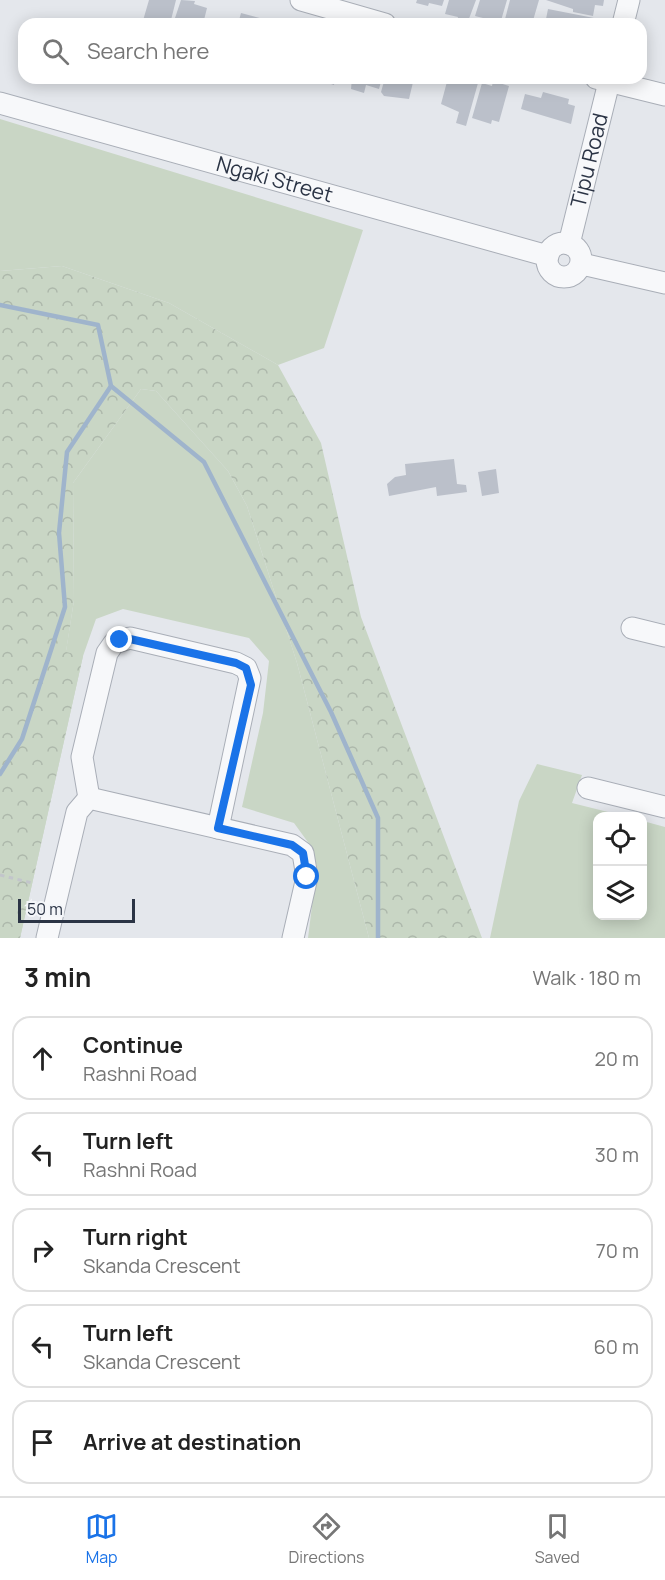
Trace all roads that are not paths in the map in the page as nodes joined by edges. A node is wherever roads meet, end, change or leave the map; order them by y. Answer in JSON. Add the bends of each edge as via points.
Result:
{"nodes":[{"id":1,"x":301,"y":0,"type":"edge"},
{"id":2,"x":629,"y":0,"type":"edge"},
{"id":3,"x":364,"y":18,"type":"edge"},
{"id":4,"x":624,"y":18,"type":"edge"},
{"id":5,"x":603,"y":84,"type":"edge"},
{"id":6,"x":623,"y":84,"type":"edge"},
{"id":7,"x":665,"y":95,"type":"edge"},
{"id":8,"x":0,"y":103,"type":"edge"},
{"id":9,"x":569,"y":244,"type":"junction"},
{"id":10,"x":548,"y":256,"type":"junction"},
{"id":11,"x":582,"y":264,"type":"junction"},
{"id":12,"x":665,"y":284,"type":"edge"},
{"id":13,"x":632,"y":628,"type":"dead end"},
{"id":14,"x":665,"y":636,"type":"edge"},
{"id":15,"x":588,"y":788,"type":"dead end"},
{"id":16,"x":89,"y":798,"type":"junction"},
{"id":17,"x":665,"y":807,"type":"edge"},
{"id":18,"x":218,"y":828,"type":"junction"},
{"id":19,"x":47,"y":938,"type":"edge"},
{"id":20,"x":293,"y":938,"type":"edge"}],
"edges":[{"from":1,"to":3,"type":"street"},
{"from":2,"to":4,"type":"street"},
{"from":5,"to":9,"type":"street","name":"Tipu Road"},
{"from":6,"to":7,"type":"street"},
{"from":8,"to":10,"type":"street","name":"Ngaki Street"},
{"from":9,"to":10,"type":"street","via":[[553,247]]},
{"from":9,"to":11,"type":"street","via":[[578,249]]},
{"from":10,"to":11,"type":"street","via":[[551,272],[561,278],[576,273]]},
{"from":11,"to":12,"type":"street"},
{"from":13,"to":14,"type":"street"},
{"from":15,"to":17,"type":"street"},
{"from":16,"to":18,"type":"street"},
{"from":16,"to":18,"type":"street","via":[[82,757],[107,653],[120,640],[152,643],[236,663],[246,668],[250,678]]},
{"from":16,"to":19,"type":"street","via":[[77,812]]},
{"from":18,"to":20,"type":"street","via":[[292,845],[303,853],[307,877]]}]}
